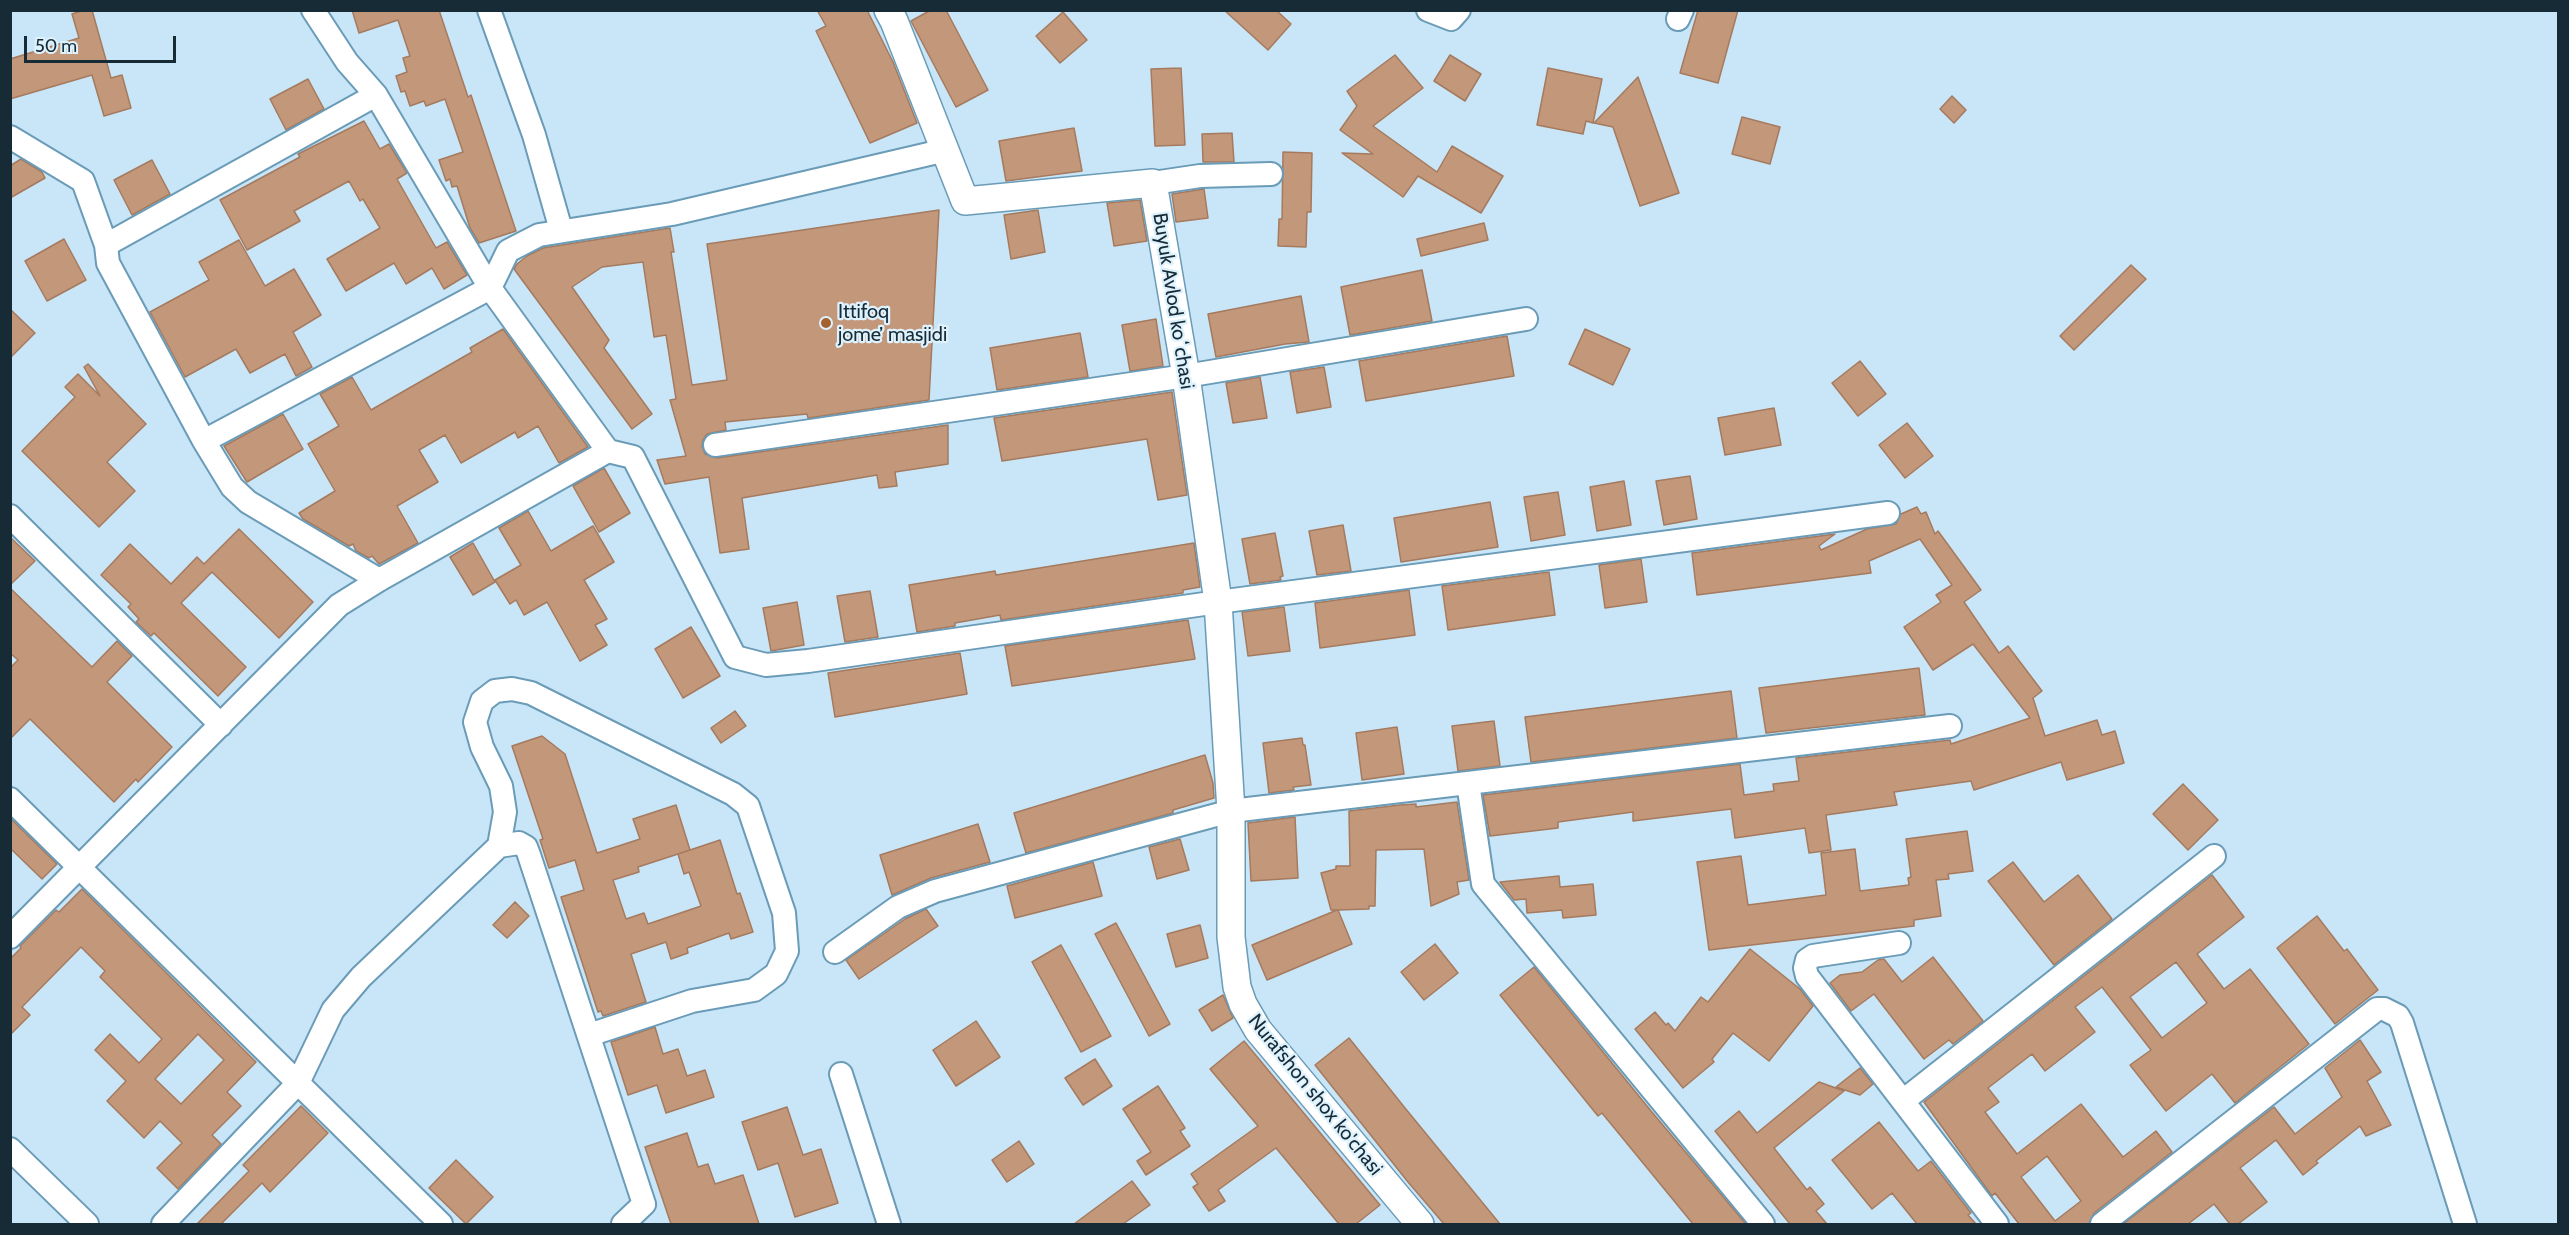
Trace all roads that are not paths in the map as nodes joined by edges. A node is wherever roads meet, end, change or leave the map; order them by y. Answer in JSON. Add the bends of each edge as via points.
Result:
{"nodes":[{"id":1,"x":313,"y":10,"type":"edge"},
{"id":2,"x":489,"y":10,"type":"edge"},
{"id":3,"x":888,"y":10,"type":"edge"},
{"id":4,"x":1428,"y":10,"type":"edge"},
{"id":5,"x":1459,"y":10,"type":"edge"},
{"id":6,"x":376,"y":95,"type":"junction"},
{"id":7,"x":10,"y":137,"type":"edge"},
{"id":8,"x":946,"y":150,"type":"junction"},
{"id":9,"x":1271,"y":174,"type":"dead end"},
{"id":10,"x":1153,"y":183,"type":"junction"},
{"id":11,"x":561,"y":230,"type":"junction"},
{"id":12,"x":106,"y":245,"type":"junction"},
{"id":13,"x":490,"y":288,"type":"junction"},
{"id":14,"x":1526,"y":319,"type":"dead end"},
{"id":15,"x":1186,"y":376,"type":"junction"},
{"id":16,"x":204,"y":441,"type":"junction"},
{"id":17,"x":715,"y":445,"type":"dead end"},
{"id":18,"x":608,"y":451,"type":"junction"},
{"id":19,"x":1888,"y":513,"type":"dead end"},
{"id":20,"x":10,"y":516,"type":"edge"},
{"id":21,"x":379,"y":580,"type":"junction"},
{"id":22,"x":1218,"y":602,"type":"junction"},
{"id":23,"x":221,"y":725,"type":"junction"},
{"id":24,"x":1950,"y":726,"type":"dead end"},
{"id":25,"x":1468,"y":783,"type":"junction"},
{"id":26,"x":10,"y":799,"type":"edge"},
{"id":27,"x":1230,"y":811,"type":"junction"},
{"id":28,"x":499,"y":846,"type":"junction"},
{"id":29,"x":2214,"y":856,"type":"dead end"},
{"id":30,"x":80,"y":866,"type":"junction"},
{"id":31,"x":10,"y":937,"type":"edge"},
{"id":32,"x":1899,"y":943,"type":"dead end"},
{"id":33,"x":835,"y":952,"type":"dead end"},
{"id":34,"x":589,"y":1035,"type":"junction"},
{"id":35,"x":841,"y":1074,"type":"dead end"},
{"id":36,"x":298,"y":1083,"type":"junction"},
{"id":37,"x":1903,"y":1101,"type":"junction"},
{"id":38,"x":10,"y":1149,"type":"edge"},
{"id":39,"x":647,"y":1214,"type":"edge"},
{"id":40,"x":82,"y":1223,"type":"edge"},
{"id":41,"x":163,"y":1224,"type":"edge"},
{"id":42,"x":441,"y":1224,"type":"edge"},
{"id":43,"x":623,"y":1224,"type":"edge"},
{"id":44,"x":889,"y":1224,"type":"edge"},
{"id":45,"x":1419,"y":1224,"type":"edge"},
{"id":46,"x":1763,"y":1224,"type":"edge"},
{"id":47,"x":1997,"y":1224,"type":"edge"},
{"id":48,"x":2102,"y":1224,"type":"edge"},
{"id":49,"x":2465,"y":1224,"type":"edge"}],
"edges":[{"from":1,"to":6,"type":"street"},
{"from":2,"to":11,"type":"street","via":[[534,135]]},
{"from":3,"to":8,"type":"street"},
{"from":4,"to":5,"type":"street","via":[[1451,19]]},
{"from":6,"to":12,"type":"street"},
{"from":6,"to":13,"type":"street"},
{"from":7,"to":12,"type":"street","via":[[83,181]]},
{"from":8,"to":10,"type":"street","via":[[965,201]]},
{"from":8,"to":11,"type":"street","via":[[672,214]]},
{"from":9,"to":10,"type":"street","via":[[1200,176]]},
{"from":10,"to":15,"type":"street","name":"Buyuk Avlod koʻchasi"},
{"from":11,"to":13,"type":"street","via":[[539,235],[508,251]]},
{"from":12,"to":16,"type":"street","via":[[108,263]]},
{"from":13,"to":16,"type":"street"},
{"from":13,"to":18,"type":"street"},
{"from":14,"to":15,"type":"street"},
{"from":15,"to":17,"type":"street"},
{"from":15,"to":22,"type":"street","name":"Buyuk Avlod koʻchasi"},
{"from":16,"to":21,"type":"street","via":[[226,478],[248,502]]},
{"from":18,"to":21,"type":"street"},
{"from":18,"to":22,"type":"street","via":[[633,458],[735,657],[766,665]]},
{"from":19,"to":22,"type":"street"},
{"from":20,"to":23,"type":"street"},
{"from":21,"to":23,"type":"street","via":[[339,606]]},
{"from":22,"to":27,"type":"street","name":"Buyuk Avlod koʻchasi"},
{"from":23,"to":30,"type":"street"},
{"from":24,"to":25,"type":"street"},
{"from":25,"to":27,"type":"street"},
{"from":25,"to":46,"type":"street","via":[[1483,884]]},
{"from":26,"to":30,"type":"street"},
{"from":27,"to":33,"type":"street","via":[[935,891],[898,907]]},
{"from":27,"to":45,"type":"street","name":"Nurafshon shox ko'chasi","via":[[1232,954],[1243,1004],[1258,1030]]},
{"from":28,"to":34,"type":"street","via":[[519,843],[530,855]]},
{"from":28,"to":34,"type":"street","via":[[505,812],[501,786],[475,722],[482,701],[495,691],[531,693],[733,794],[748,806],[784,913],[787,951],[776,974],[754,990],[692,1001]]},
{"from":28,"to":36,"type":"street","via":[[361,977],[333,1010]]},
{"from":29,"to":37,"type":"street"},
{"from":30,"to":31,"type":"street"},
{"from":30,"to":36,"type":"street"},
{"from":32,"to":37,"type":"street","via":[[1813,956],[1805,968],[1807,976]]},
{"from":34,"to":39,"type":"street"},
{"from":35,"to":44,"type":"street"},
{"from":36,"to":41,"type":"street"},
{"from":36,"to":42,"type":"street"},
{"from":37,"to":47,"type":"street"},
{"from":38,"to":40,"type":"street"},
{"from":39,"to":43,"type":"street"},
{"from":48,"to":49,"type":"street","via":[[2377,1009],[2384,1009],[2398,1016],[2402,1023]]}]}
